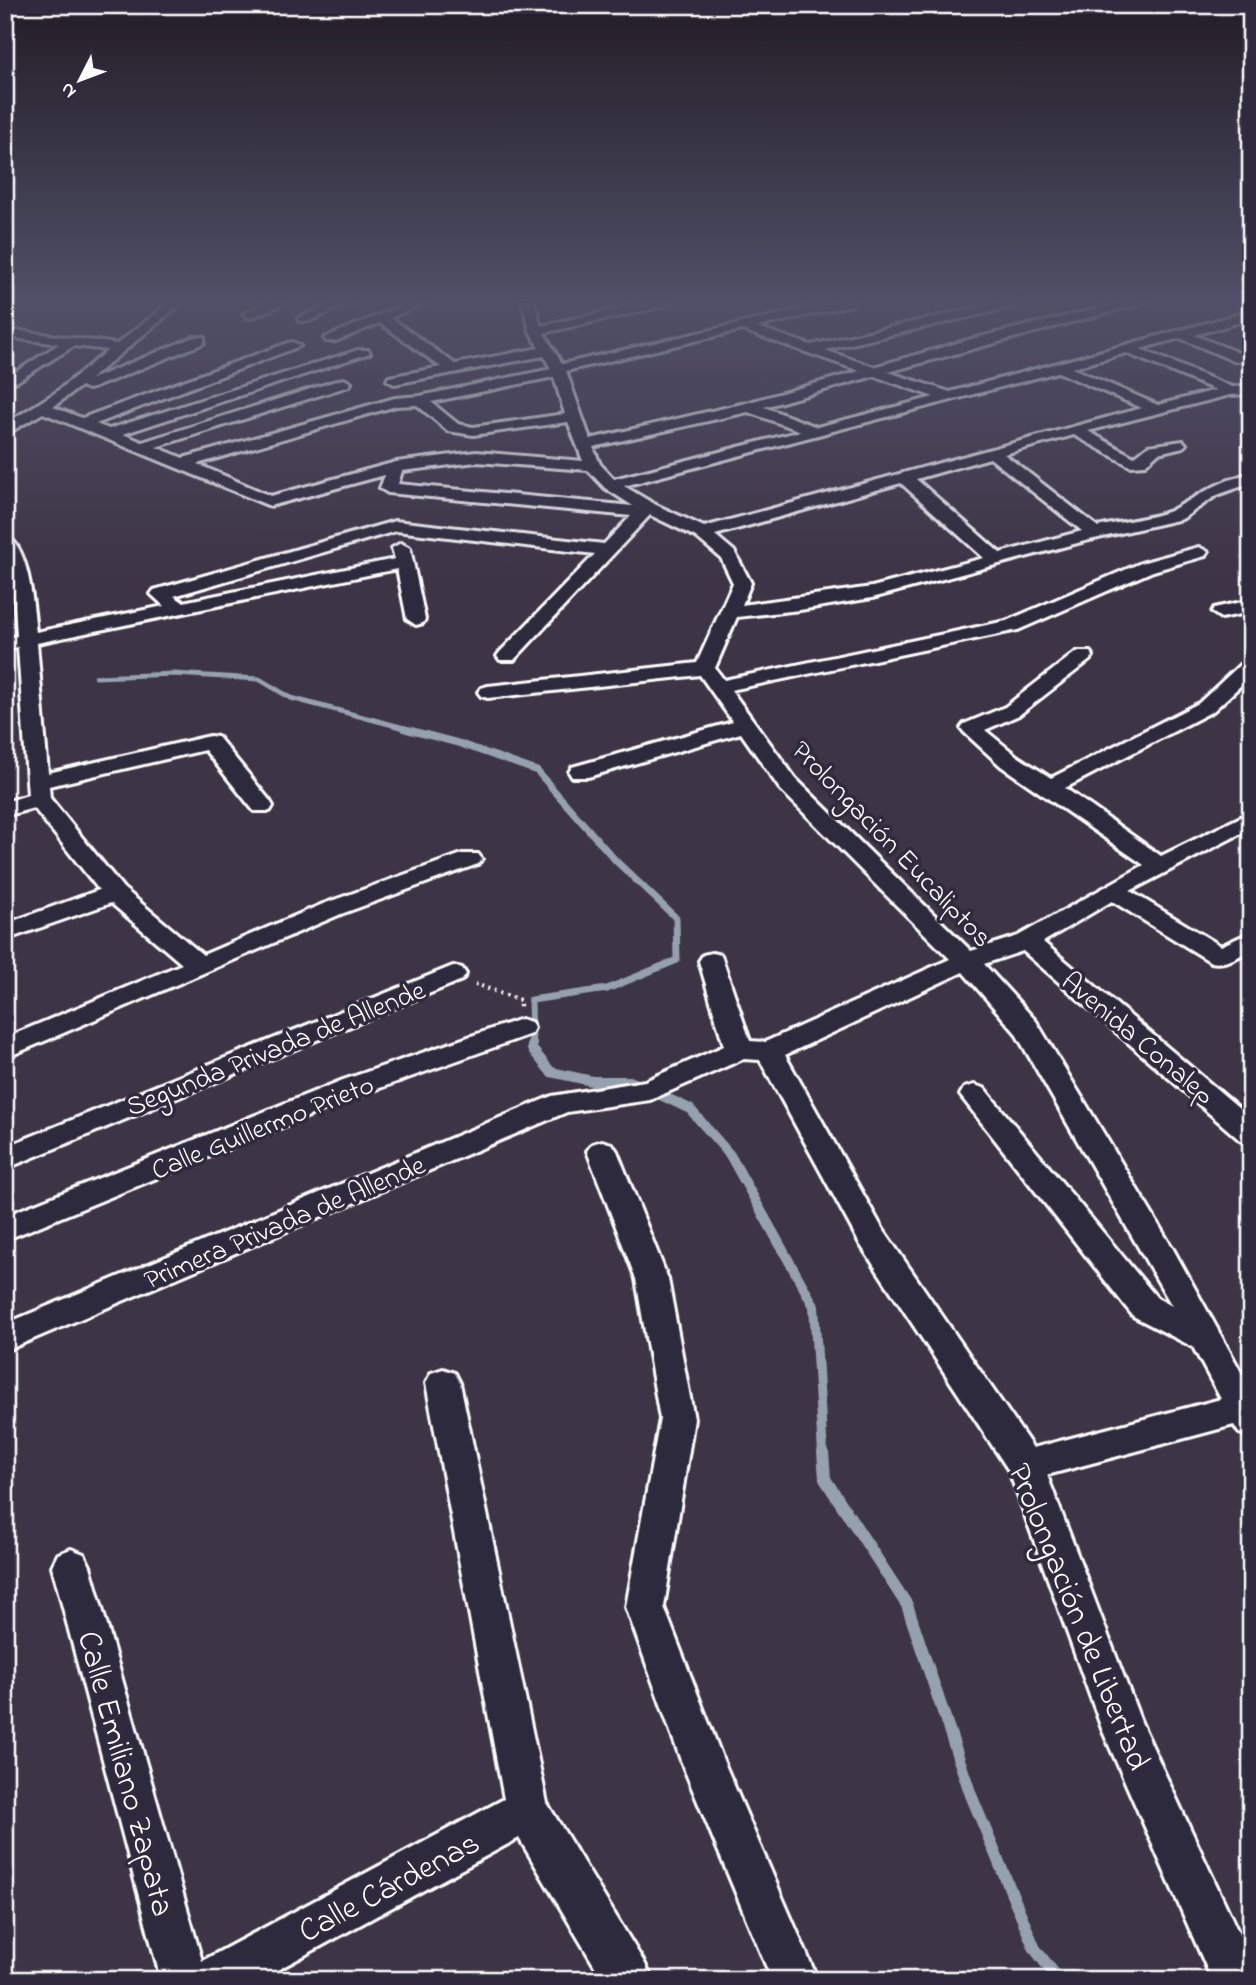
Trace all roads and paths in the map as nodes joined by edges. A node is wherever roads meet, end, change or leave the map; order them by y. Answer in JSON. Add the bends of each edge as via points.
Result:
{"nodes":[{"id":1,"x":63,"y":395,"type":"edge"},
{"id":2,"x":161,"y":395,"type":"edge"},
{"id":3,"x":234,"y":395,"type":"edge"},
{"id":4,"x":308,"y":395,"type":"edge"},
{"id":5,"x":436,"y":395,"type":"edge"},
{"id":6,"x":565,"y":395,"type":"edge"},
{"id":7,"x":793,"y":395,"type":"edge"},
{"id":8,"x":942,"y":395,"type":"edge"},
{"id":9,"x":958,"y":395,"type":"edge"},
{"id":10,"x":1122,"y":395,"type":"edge"},
{"id":11,"x":1215,"y":395,"type":"edge"},
{"id":12,"x":60,"y":396,"type":"joint"},
{"id":13,"x":949,"y":397,"type":"junction"},
{"id":14,"x":420,"y":400,"type":"junction"},
{"id":15,"x":749,"y":407,"type":"junction"},
{"id":16,"x":43,"y":408,"type":"junction"},
{"id":17,"x":1156,"y":409,"type":"junction"},
{"id":18,"x":573,"y":417,"type":"junction"},
{"id":19,"x":81,"y":424,"type":"junction"},
{"id":20,"x":1076,"y":430,"type":"junction"},
{"id":21,"x":5,"y":431,"type":"edge"},
{"id":22,"x":817,"y":432,"type":"junction"},
{"id":23,"x":109,"y":435,"type":"junction"},
{"id":24,"x":1178,"y":444,"type":"dead end"},
{"id":25,"x":142,"y":447,"type":"junction"},
{"id":26,"x":994,"y":454,"type":"junction"},
{"id":27,"x":588,"y":456,"type":"junction"},
{"id":28,"x":182,"y":463,"type":"junction"},
{"id":29,"x":396,"y":467,"type":"junction"},
{"id":30,"x":905,"y":478,"type":"junction"},
{"id":31,"x":1251,"y":478,"type":"edge"},
{"id":32,"x":611,"y":485,"type":"junction"},
{"id":33,"x":646,"y":510,"type":"junction"},
{"id":34,"x":395,"y":526,"type":"junction"},
{"id":35,"x":702,"y":533,"type":"junction"},
{"id":36,"x":1096,"y":534,"type":"junction"},
{"id":37,"x":5,"y":541,"type":"edge"},
{"id":38,"x":608,"y":550,"type":"junction"},
{"id":39,"x":1199,"y":552,"type":"dead end"},
{"id":40,"x":995,"y":558,"type":"junction"},
{"id":41,"x":405,"y":562,"type":"junction"},
{"id":42,"x":14,"y":581,"type":"edge"},
{"id":43,"x":1251,"y":606,"type":"edge"},
{"id":44,"x":181,"y":609,"type":"junction"},
{"id":45,"x":729,"y":612,"type":"junction"},
{"id":46,"x":1221,"y":612,"type":"dead end"},
{"id":47,"x":416,"y":618,"type":"dead end"},
{"id":48,"x":27,"y":639,"type":"junction"},
{"id":49,"x":5,"y":644,"type":"edge"},
{"id":50,"x":506,"y":656,"type":"dead end"},
{"id":51,"x":1083,"y":656,"type":"dead end"},
{"id":52,"x":1251,"y":665,"type":"edge"},
{"id":53,"x":712,"y":678,"type":"junction"},
{"id":54,"x":488,"y":692,"type":"dead end"},
{"id":55,"x":746,"y":725,"type":"junction"},
{"id":56,"x":580,"y":772,"type":"dead end"},
{"id":57,"x":1050,"y":787,"type":"junction"},
{"id":58,"x":38,"y":790,"type":"junction"},
{"id":59,"x":262,"y":806,"type":"dead end"},
{"id":60,"x":5,"y":809,"type":"edge"},
{"id":61,"x":1251,"y":820,"type":"edge"},
{"id":62,"x":470,"y":859,"type":"dead end"},
{"id":63,"x":1160,"y":866,"type":"junction"},
{"id":64,"x":1112,"y":891,"type":"junction"},
{"id":65,"x":114,"y":893,"type":"junction"},
{"id":66,"x":5,"y":933,"type":"edge"},
{"id":67,"x":1251,"y":940,"type":"edge"},
{"id":68,"x":1027,"y":941,"type":"junction"},
{"id":69,"x":712,"y":961,"type":"dead end"},
{"id":70,"x":967,"y":961,"type":"junction"},
{"id":71,"x":200,"y":966,"type":"junction"},
{"id":72,"x":453,"y":974,"type":"joint"},
{"id":73,"x":521,"y":1028,"type":"joint"},
{"id":74,"x":5,"y":1049,"type":"edge"},
{"id":75,"x":754,"y":1051,"type":"junction"},
{"id":76,"x":974,"y":1095,"type":"dead end"},
{"id":77,"x":562,"y":1103,"type":"joint"},
{"id":78,"x":1251,"y":1134,"type":"edge"},
{"id":79,"x":602,"y":1151,"type":"dead end"},
{"id":80,"x":5,"y":1159,"type":"edge"},
{"id":81,"x":5,"y":1229,"type":"edge"},
{"id":82,"x":5,"y":1338,"type":"edge"},
{"id":83,"x":1206,"y":1338,"type":"junction"},
{"id":84,"x":443,"y":1383,"type":"dead end"},
{"id":85,"x":1247,"y":1415,"type":"edge"},
{"id":86,"x":1025,"y":1465,"type":"junction"},
{"id":87,"x":71,"y":1566,"type":"dead end"},
{"id":88,"x":527,"y":1810,"type":"junction"},
{"id":89,"x":184,"y":1980,"type":"edge"},
{"id":90,"x":212,"y":1980,"type":"edge"},
{"id":91,"x":629,"y":1980,"type":"edge"},
{"id":92,"x":795,"y":1980,"type":"edge"},
{"id":93,"x":1236,"y":1980,"type":"edge"}],
"edges":[{"from":1,"to":12,"type":"street"},
{"from":2,"to":19,"type":"street"},
{"from":3,"to":23,"type":"street"},
{"from":4,"to":25,"type":"street"},
{"from":5,"to":14,"type":"street"},
{"from":6,"to":18,"type":"street"},
{"from":7,"to":15,"type":"street"},
{"from":8,"to":13,"type":"street"},
{"from":9,"to":13,"type":"street"},
{"from":10,"to":17,"type":"street"},
{"from":11,"to":17,"type":"street"},
{"from":12,"to":16,"type":"street"},
{"from":13,"to":22,"type":"street"},
{"from":14,"to":18,"type":"street","via":[[453,428],[473,431]]},
{"from":14,"to":28,"type":"street","via":[[395,402]]},
{"from":15,"to":22,"type":"street"},
{"from":15,"to":27,"type":"street"},
{"from":16,"to":19,"type":"street"},
{"from":16,"to":21,"type":"street"},
{"from":17,"to":20,"type":"street"},
{"from":18,"to":27,"type":"street"},
{"from":19,"to":23,"type":"street"},
{"from":20,"to":24,"type":"street","via":[[1130,461],[1139,462],[1153,449]]},
{"from":20,"to":26,"type":"street"},
{"from":22,"to":32,"type":"street"},
{"from":23,"to":25,"type":"street"},
{"from":25,"to":28,"type":"street"},
{"from":26,"to":30,"type":"street"},
{"from":26,"to":36,"type":"street"},
{"from":27,"to":29,"type":"street","via":[[475,457]]},
{"from":27,"to":32,"type":"street"},
{"from":28,"to":29,"type":"street","via":[[270,501]]},
{"from":29,"to":33,"type":"street","via":[[388,488]]},
{"from":30,"to":35,"type":"street"},
{"from":30,"to":40,"type":"street"},
{"from":31,"to":36,"type":"street","via":[[1226,484],[1176,515]]},
{"from":32,"to":33,"type":"street"},
{"from":33,"to":35,"type":"street"},
{"from":33,"to":38,"type":"street"},
{"from":34,"to":38,"type":"street"},
{"from":34,"to":41,"type":"street"},
{"from":34,"to":44,"type":"street","via":[[160,594]]},
{"from":35,"to":45,"type":"street","via":[[728,555],[742,583]]},
{"from":36,"to":40,"type":"street"},
{"from":37,"to":42,"type":"street"},
{"from":38,"to":50,"type":"street"},
{"from":39,"to":53,"type":"street","via":[[1147,566],[1011,626]]},
{"from":40,"to":45,"type":"street","via":[[916,582],[797,606]]},
{"from":41,"to":44,"type":"street"},
{"from":41,"to":47,"type":"street"},
{"from":42,"to":48,"type":"street"},
{"from":43,"to":46,"type":"street"},
{"from":44,"to":48,"type":"street"},
{"from":45,"to":53,"type":"street"},
{"from":48,"to":49,"type":"street"},
{"from":48,"to":58,"type":"street"},
{"from":51,"to":57,"type":"street","via":[[1012,710],[971,728],[1009,761]]},
{"from":52,"to":57,"type":"street","via":[[1206,707]]},
{"from":53,"to":54,"type":"street"},
{"from":53,"to":55,"type":"street","name":"Prolongación Eucaliptos"},
{"from":55,"to":56,"type":"street"},
{"from":55,"to":70,"type":"street","name":"Prolongación Eucaliptos","via":[[788,784]]},
{"from":57,"to":63,"type":"street"},
{"from":58,"to":59,"type":"street","via":[[210,742]]},
{"from":58,"to":60,"type":"street"},
{"from":58,"to":65,"type":"street"},
{"from":61,"to":63,"type":"street"},
{"from":62,"to":71,"type":"street","via":[[332,909]]},
{"from":63,"to":64,"type":"street"},
{"from":64,"to":67,"type":"street","via":[[1220,956]]},
{"from":64,"to":68,"type":"street"},
{"from":65,"to":66,"type":"street"},
{"from":65,"to":71,"type":"street"},
{"from":68,"to":70,"type":"street"},
{"from":68,"to":78,"type":"street","name":"Avenida Conalep"},
{"from":69,"to":75,"type":"street","name":"Prolongación de Libertad"},
{"from":70,"to":75,"type":"street"},
{"from":70,"to":83,"type":"street","name":"Prolongación Eucaliptos","via":[[1026,1027]]},
{"from":71,"to":74,"type":"street"},
{"from":72,"to":73,"type":"path","name":"Segunda Privada de Allende","via":[[520,1000]]},
{"from":72,"to":80,"type":"street","name":"Segunda Privada de Allende"},
{"from":73,"to":81,"type":"street","name":"Calle Guillermo Prieto","via":[[354,1087]]},
{"from":75,"to":77,"type":"street","via":[[650,1090]]},
{"from":75,"to":86,"type":"street","name":"Prolongación de Libertad"},
{"from":76,"to":83,"type":"street","via":[[1145,1307]]},
{"from":77,"to":82,"type":"street","name":"Primera Privada de Allende"},
{"from":79,"to":92,"type":"street","via":[[653,1279],[677,1419],[645,1608],[704,1766]]},
{"from":83,"to":85,"type":"street","name":"Prolongación Eucaliptos"},
{"from":84,"to":88,"type":"street"},
{"from":85,"to":86,"type":"street"},
{"from":86,"to":93,"type":"street","name":"Prolongación de Libertad","via":[[1123,1729]]},
{"from":87,"to":89,"type":"street","name":"Calle Emiliano Zapata"},
{"from":88,"to":90,"type":"street","name":"Calle Cárdenas"},
{"from":88,"to":91,"type":"street"}]}
